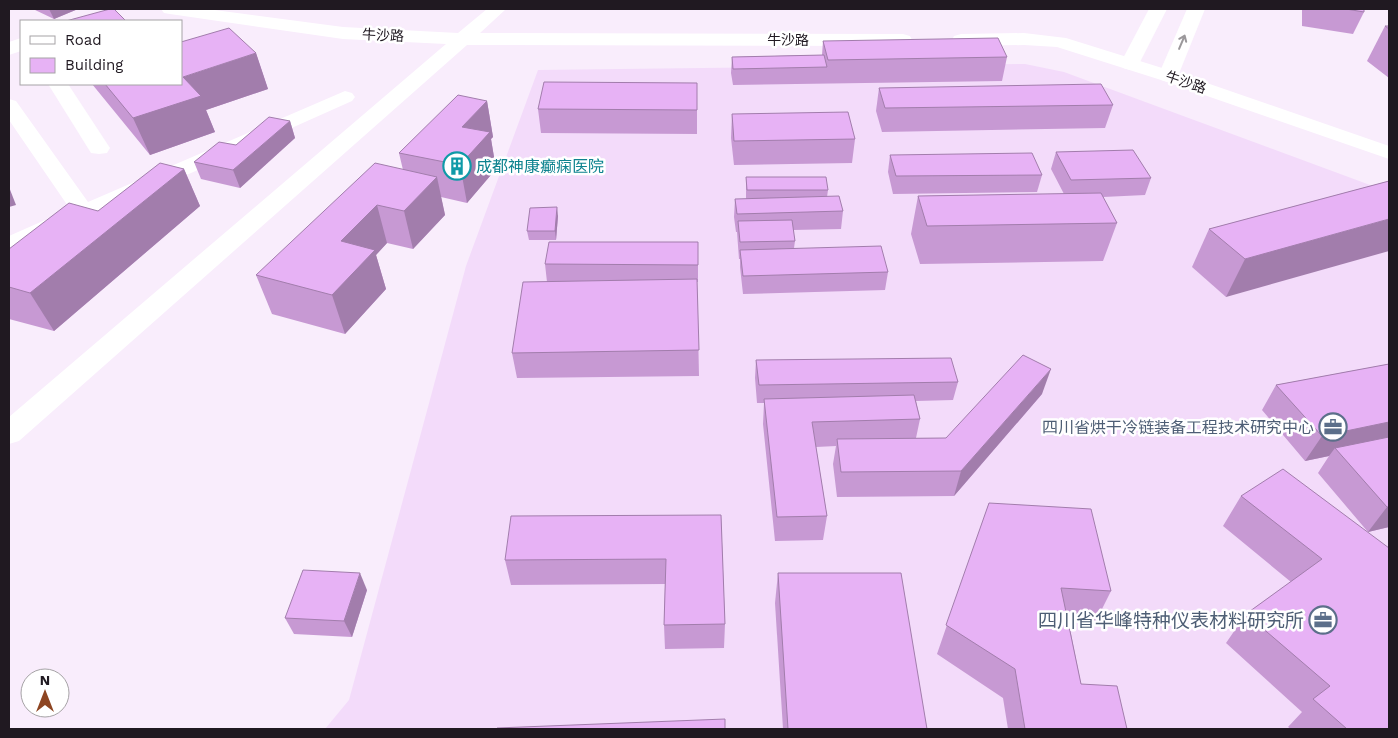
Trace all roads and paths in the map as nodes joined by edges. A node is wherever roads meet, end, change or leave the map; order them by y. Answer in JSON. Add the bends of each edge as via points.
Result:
{"nodes":[{"id":1,"x":170,"y":9,"type":"edge"},
{"id":2,"x":498,"y":9,"type":"edge"},
{"id":3,"x":1158,"y":9,"type":"edge"},
{"id":4,"x":1196,"y":9,"type":"edge"},
{"id":5,"x":463,"y":39,"type":"junction"},
{"id":6,"x":924,"y":40,"type":"edge"},
{"id":7,"x":944,"y":40,"type":"edge"},
{"id":8,"x":1130,"y":64,"type":"junction"},
{"id":9,"x":1168,"y":76,"type":"junction"},
{"id":10,"x":59,"y":85,"type":"edge"},
{"id":11,"x":344,"y":97,"type":"dead end"},
{"id":12,"x":9,"y":105,"type":"edge"},
{"id":13,"x":99,"y":148,"type":"dead end"},
{"id":14,"x":1389,"y":152,"type":"edge"},
{"id":15,"x":83,"y":211,"type":"junction"},
{"id":16,"x":9,"y":243,"type":"edge"},
{"id":17,"x":9,"y":433,"type":"edge"}],
"edges":[{"from":1,"to":5,"type":"street","name":"牛沙路","via":[[343,33]]},
{"from":2,"to":5,"type":"street"},
{"from":3,"to":8,"type":"street"},
{"from":9,"to":4,"type":"street","one_way":true},
{"from":5,"to":6,"type":"street","name":"牛沙路"},
{"from":5,"to":17,"type":"street"},
{"from":7,"to":8,"type":"street","name":"牛沙路","via":[[1059,42]]},
{"from":8,"to":9,"type":"street","name":"牛沙路"},
{"from":9,"to":14,"type":"street","name":"牛沙路"},
{"from":10,"to":13,"type":"street"},
{"from":11,"to":15,"type":"street"},
{"from":12,"to":15,"type":"street"},
{"from":15,"to":16,"type":"street"}]}
